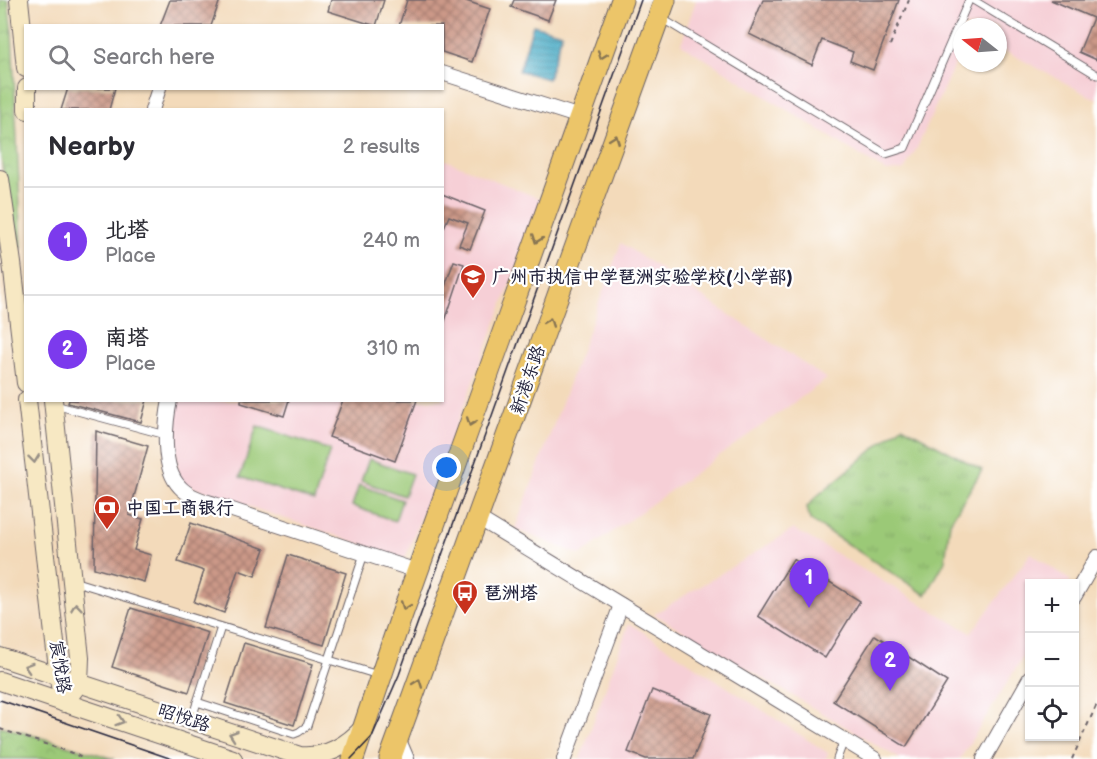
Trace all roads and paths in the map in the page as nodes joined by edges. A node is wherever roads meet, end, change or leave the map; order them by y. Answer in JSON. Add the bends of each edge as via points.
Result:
{"nodes":[{"id":1,"x":19,"y":0,"type":"edge"},
{"id":2,"x":622,"y":0,"type":"edge"},
{"id":3,"x":909,"y":0,"type":"edge"},
{"id":4,"x":971,"y":0,"type":"edge"},
{"id":5,"x":662,"y":8,"type":"edge"},
{"id":6,"x":891,"y":45,"type":"dead end"},
{"id":7,"x":24,"y":49,"type":"edge"},
{"id":8,"x":444,"y":73,"type":"edge"},
{"id":9,"x":1097,"y":75,"type":"edge"},
{"id":10,"x":27,"y":90,"type":"edge"},
{"id":11,"x":158,"y":90,"type":"edge"},
{"id":12,"x":27,"y":108,"type":"edge"},
{"id":13,"x":153,"y":108,"type":"edge"},
{"id":14,"x":580,"y":117,"type":"junction"},
{"id":15,"x":0,"y":179,"type":"edge"},
{"id":16,"x":19,"y":276,"type":"edge"},
{"id":17,"x":24,"y":352,"type":"edge"},
{"id":18,"x":27,"y":402,"type":"edge"},
{"id":19,"x":170,"y":402,"type":"edge"},
{"id":20,"x":54,"y":403,"type":"edge"},
{"id":21,"x":166,"y":435,"type":"junction"},
{"id":22,"x":478,"y":518,"type":"junction"},
{"id":23,"x":364,"y":554,"type":"junction"},
{"id":24,"x":1097,"y":557,"type":"edge"},
{"id":25,"x":417,"y":571,"type":"junction"},
{"id":26,"x":73,"y":581,"type":"junction"},
{"id":27,"x":1079,"y":588,"type":"edge"},
{"id":28,"x":621,"y":605,"type":"junction"},
{"id":29,"x":222,"y":627,"type":"junction"},
{"id":30,"x":0,"y":657,"type":"edge"},
{"id":31,"x":329,"y":660,"type":"junction"},
{"id":32,"x":58,"y":676,"type":"junction"},
{"id":33,"x":381,"y":676,"type":"junction"},
{"id":34,"x":0,"y":681,"type":"edge"},
{"id":35,"x":79,"y":683,"type":"junction"},
{"id":36,"x":1025,"y":685,"type":"edge"},
{"id":37,"x":197,"y":702,"type":"junction"},
{"id":38,"x":64,"y":703,"type":"junction"},
{"id":39,"x":1097,"y":704,"type":"edge"},
{"id":40,"x":191,"y":721,"type":"junction"},
{"id":41,"x":363,"y":727,"type":"junction"},
{"id":42,"x":0,"y":729,"type":"edge"},
{"id":43,"x":398,"y":738,"type":"junction"},
{"id":44,"x":844,"y":740,"type":"junction"},
{"id":45,"x":84,"y":759,"type":"edge"},
{"id":46,"x":233,"y":759,"type":"edge"},
{"id":47,"x":353,"y":759,"type":"edge"},
{"id":48,"x":390,"y":759,"type":"edge"},
{"id":49,"x":407,"y":759,"type":"edge"},
{"id":50,"x":564,"y":759,"type":"edge"},
{"id":51,"x":837,"y":759,"type":"edge"},
{"id":52,"x":874,"y":759,"type":"edge"},
{"id":53,"x":984,"y":759,"type":"edge"},
{"id":54,"x":1072,"y":759,"type":"edge"}],
"edges":[{"from":1,"to":7,"type":"street"},
{"from":2,"to":14,"type":"main road","one_way":true},
{"from":3,"to":6,"type":"path"},
{"from":4,"to":5,"type":"lane","via":[[905,148],[886,154]]},
{"from":4,"to":9,"type":"lane"},
{"from":22,"to":5,"type":"main road","name":"新港东路","one_way":true},
{"from":8,"to":14,"type":"street"},
{"from":10,"to":12,"type":"street"},
{"from":11,"to":13,"type":"street"},
{"from":14,"to":25,"type":"main road","one_way":true},
{"from":15,"to":16,"type":"street"},
{"from":16,"to":17,"type":"street"},
{"from":18,"to":32,"type":"street","name":"宸悦路","one_way":true},
{"from":19,"to":21,"type":"street"},
{"from":20,"to":21,"type":"lane"},
{"from":20,"to":26,"type":"street","name":"宸悦路"},
{"from":21,"to":23,"type":"street","via":[[172,477],[181,489],[214,504]]},
{"from":22,"to":28,"type":"street"},
{"from":43,"to":22,"type":"main road","name":"新港东路","one_way":true},
{"from":23,"to":25,"type":"street"},
{"from":23,"to":31,"type":"lane"},
{"from":24,"to":27,"type":"street"},
{"from":25,"to":33,"type":"main road","one_way":true},
{"from":26,"to":29,"type":"lane"},
{"from":35,"to":26,"type":"street","name":"宸悦路","one_way":true},
{"from":28,"to":44,"type":"street"},
{"from":28,"to":50,"type":"street"},
{"from":29,"to":31,"type":"lane"},
{"from":29,"to":37,"type":"lane"},
{"from":32,"to":30,"type":"street","name":"昭悦路","one_way":true},
{"from":31,"to":33,"type":"lane"},
{"from":31,"to":37,"type":"lane","via":[[307,726],[294,734]]},
{"from":32,"to":35,"type":"street","name":"昭悦路"},
{"from":32,"to":38,"type":"street","name":"宸悦路"},
{"from":33,"to":41,"type":"main road"},
{"from":34,"to":38,"type":"street","name":"昭悦路"},
{"from":35,"to":38,"type":"street","name":"宸悦路"},
{"from":35,"to":40,"type":"street","name":"昭悦路"},
{"from":36,"to":53,"type":"street"},
{"from":37,"to":40,"type":"lane"},
{"from":38,"to":46,"type":"street","name":"昭悦路","one_way":true},
{"from":39,"to":54,"type":"path"},
{"from":41,"to":40,"type":"street","name":"昭悦路","one_way":true,"via":[[343,746],[307,756]]},
{"from":41,"to":47,"type":"main road"},
{"from":42,"to":45,"type":"path"},
{"from":43,"to":48,"type":"main road","name":"新港东路"},
{"from":43,"to":49,"type":"street"},
{"from":44,"to":51,"type":"lane"},
{"from":44,"to":52,"type":"street"}]}
